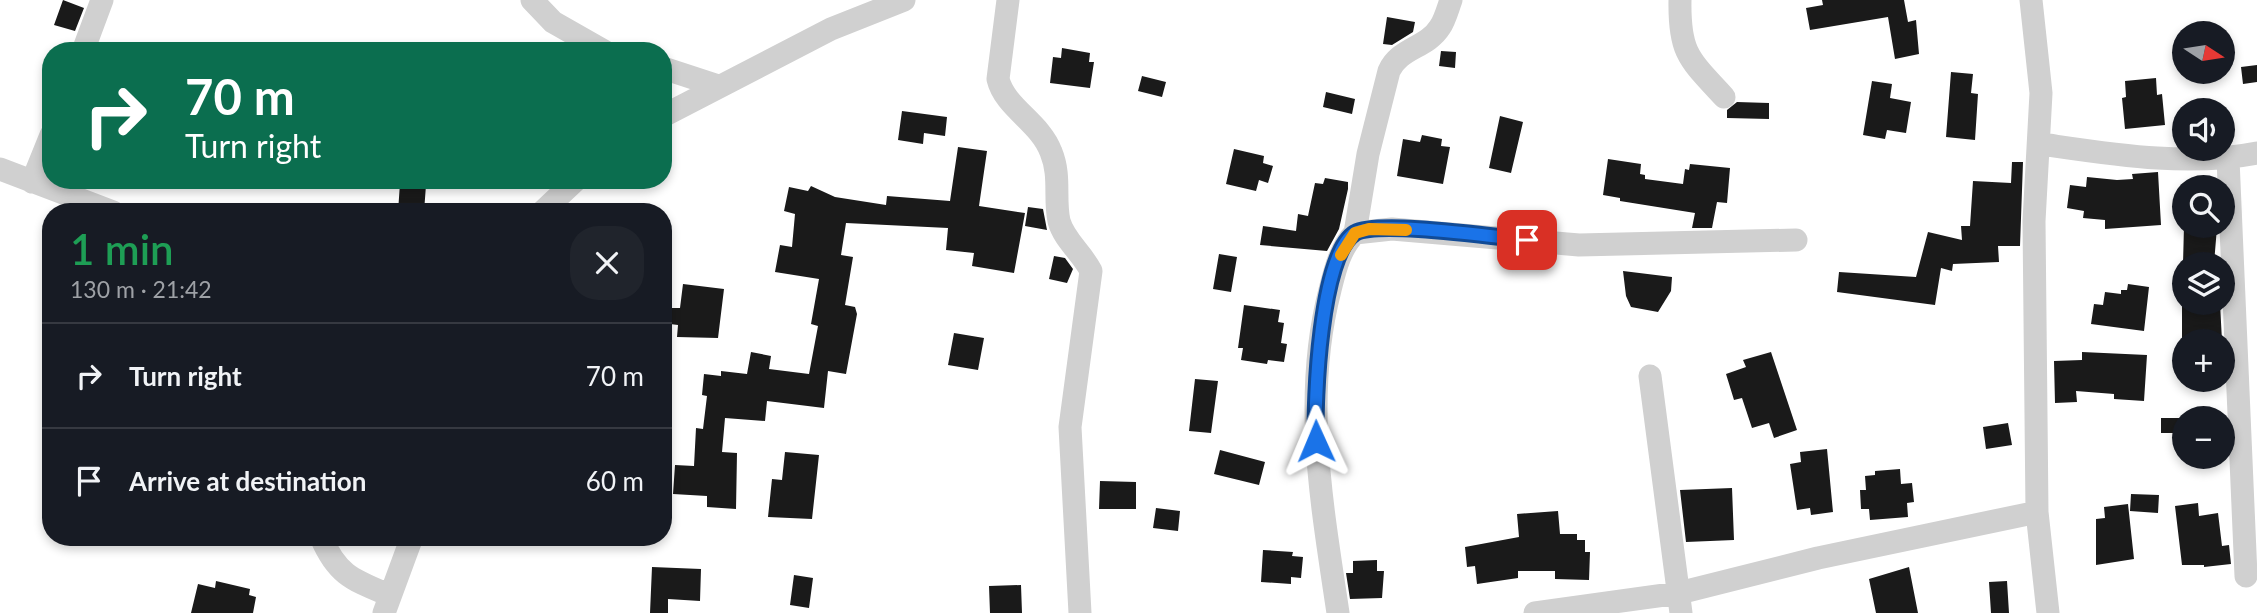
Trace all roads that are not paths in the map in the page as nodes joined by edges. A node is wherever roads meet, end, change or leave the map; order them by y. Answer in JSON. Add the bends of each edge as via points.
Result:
{"nodes":[{"id":1,"x":102,"y":0,"type":"edge"},
{"id":2,"x":531,"y":0,"type":"edge"},
{"id":3,"x":904,"y":0,"type":"edge"},
{"id":4,"x":1008,"y":0,"type":"edge"},
{"id":5,"x":1451,"y":0,"type":"edge"},
{"id":6,"x":1680,"y":0,"type":"edge"},
{"id":7,"x":2031,"y":0,"type":"edge"},
{"id":8,"x":86,"y":42,"type":"edge"},
{"id":9,"x":588,"y":42,"type":"edge"},
{"id":10,"x":672,"y":71,"type":"edge"},
{"id":11,"x":718,"y":86,"type":"junction"},
{"id":12,"x":1724,"y":97,"type":"dead end"},
{"id":13,"x":672,"y":111,"type":"edge"},
{"id":14,"x":2041,"y":144,"type":"junction"},
{"id":15,"x":2257,"y":153,"type":"edge"},
{"id":16,"x":42,"y":157,"type":"edge"},
{"id":17,"x":2172,"y":157,"type":"edge"},
{"id":18,"x":2235,"y":158,"type":"edge"},
{"id":19,"x":2228,"y":161,"type":"edge"},
{"id":20,"x":0,"y":169,"type":"edge"},
{"id":21,"x":32,"y":182,"type":"junction"},
{"id":22,"x":42,"y":186,"type":"edge"},
{"id":23,"x":51,"y":189,"type":"edge"},
{"id":24,"x":566,"y":189,"type":"edge"},
{"id":25,"x":89,"y":203,"type":"edge"},
{"id":26,"x":551,"y":203,"type":"edge"},
{"id":27,"x":1355,"y":233,"type":"junction"},
{"id":28,"x":1796,"y":240,"type":"dead end"},
{"id":29,"x":1650,"y":376,"type":"dead end"},
{"id":30,"x":2037,"y":512,"type":"junction"},
{"id":31,"x":325,"y":546,"type":"edge"},
{"id":32,"x":409,"y":546,"type":"edge"},
{"id":33,"x":2246,"y":576,"type":"dead end"},
{"id":34,"x":1680,"y":603,"type":"edge"},
{"id":35,"x":386,"y":604,"type":"edge"},
{"id":36,"x":1080,"y":613,"type":"edge"},
{"id":37,"x":1338,"y":613,"type":"edge"},
{"id":38,"x":1535,"y":613,"type":"edge"},
{"id":39,"x":2048,"y":613,"type":"edge"}],
"edges":[{"from":1,"to":8,"type":"street"},
{"from":2,"to":9,"type":"street","via":[[553,22]]},
{"from":3,"to":11,"type":"street","via":[[831,29]]},
{"from":4,"to":36,"type":"street","via":[[998,79],[1001,90],[1032,121],[1051,151],[1063,233],[1091,271],[1069,427]]},
{"from":5,"to":27,"type":"street","via":[[1440,27],[1425,42],[1394,59],[1389,71],[1368,153]]},
{"from":6,"to":12,"type":"street","via":[[1683,46]]},
{"from":7,"to":14,"type":"street","via":[[2041,93]]},
{"from":10,"to":11,"type":"street"},
{"from":11,"to":13,"type":"street"},
{"from":14,"to":17,"type":"street"},
{"from":14,"to":30,"type":"street","via":[[2034,221]]},
{"from":15,"to":18,"type":"street"},
{"from":16,"to":21,"type":"street"},
{"from":19,"to":33,"type":"street"},
{"from":20,"to":21,"type":"street"},
{"from":21,"to":22,"type":"street"},
{"from":23,"to":25,"type":"street"},
{"from":24,"to":26,"type":"street"},
{"from":27,"to":28,"type":"street","via":[[1392,229],[1579,245]]},
{"from":27,"to":37,"type":"street","via":[[1346,243],[1327,301],[1315,400],[1317,469]]},
{"from":29,"to":34,"type":"street"},
{"from":30,"to":34,"type":"street","via":[[1818,558]]},
{"from":30,"to":39,"type":"street"},
{"from":31,"to":35,"type":"street","via":[[334,564]]},
{"from":32,"to":35,"type":"street"},
{"from":34,"to":38,"type":"street"}]}
